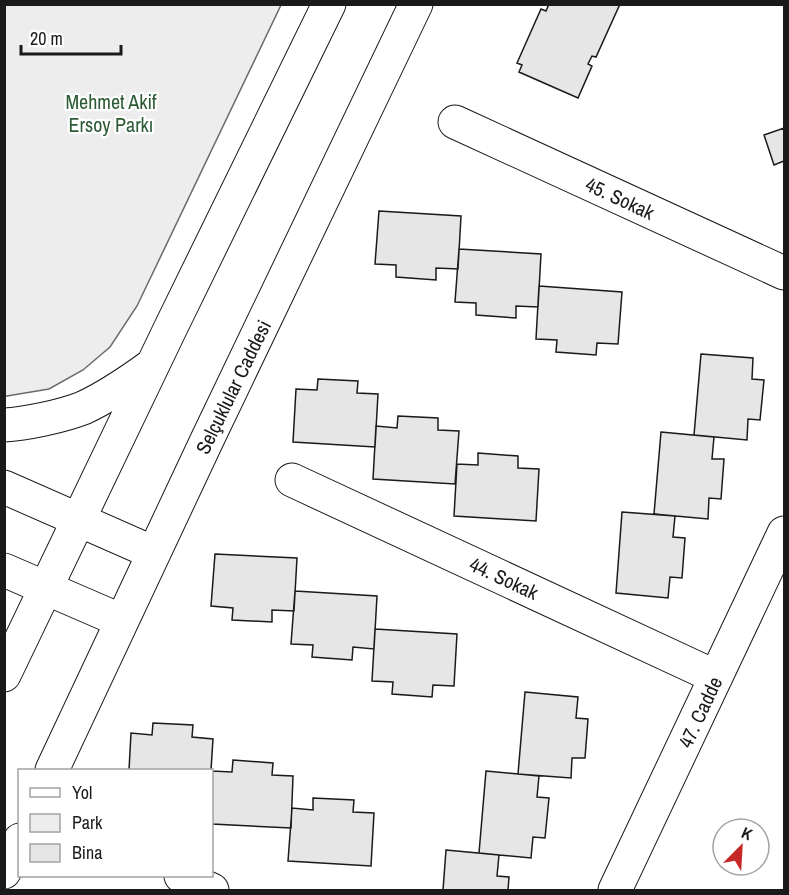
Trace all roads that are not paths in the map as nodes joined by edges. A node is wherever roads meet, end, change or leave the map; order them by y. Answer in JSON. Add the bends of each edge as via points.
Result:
{"nodes":[{"id":1,"x":328,"y":4,"type":"edge"},
{"id":2,"x":416,"y":4,"type":"edge"},
{"id":3,"x":455,"y":122,"type":"dead end"},
{"id":4,"x":784,"y":273,"type":"edge"},
{"id":5,"x":153,"y":365,"type":"junction"},
{"id":6,"x":4,"y":425,"type":"edge"},
{"id":7,"x":292,"y":480,"type":"dead end"},
{"id":8,"x":4,"y":487,"type":"edge"},
{"id":9,"x":79,"y":520,"type":"junction"},
{"id":10,"x":784,"y":533,"type":"edge"},
{"id":11,"x":154,"y":553,"type":"junction"},
{"id":12,"x":4,"y":570,"type":"edge"},
{"id":13,"x":46,"y":588,"type":"junction"},
{"id":14,"x":122,"y":621,"type":"junction"},
{"id":15,"x":4,"y":675,"type":"edge"},
{"id":16,"x":716,"y":677,"type":"junction"},
{"id":17,"x":53,"y":769,"type":"edge"},
{"id":18,"x":18,"y":844,"type":"edge"},
{"id":19,"x":4,"y":872,"type":"edge"},
{"id":20,"x":183,"y":877,"type":"edge"},
{"id":21,"x":212,"y":891,"type":"edge"},
{"id":22,"x":615,"y":891,"type":"edge"}],
"edges":[{"from":1,"to":5,"type":"main road"},
{"from":2,"to":11,"type":"main road","name":"Selçuklular Caddesi"},
{"from":3,"to":4,"type":"main road","name":"45. Sokak"},
{"from":5,"to":6,"type":"main road","via":[[81,408]]},
{"from":5,"to":9,"type":"main road"},
{"from":7,"to":16,"type":"main road","name":"44. Sokak"},
{"from":8,"to":9,"type":"main road"},
{"from":9,"to":11,"type":"main road"},
{"from":9,"to":13,"type":"main road"},
{"from":10,"to":16,"type":"main road","name":"47. Cadde"},
{"from":11,"to":14,"type":"main road","name":"Selçuklular Caddesi"},
{"from":12,"to":13,"type":"main road"},
{"from":13,"to":14,"type":"main road"},
{"from":13,"to":15,"type":"main road"},
{"from":14,"to":17,"type":"main road","name":"Selçuklular Caddesi"},
{"from":16,"to":22,"type":"main road","name":"47. Cadde"},
{"from":18,"to":19,"type":"main road"},
{"from":20,"to":21,"type":"main road"}]}
